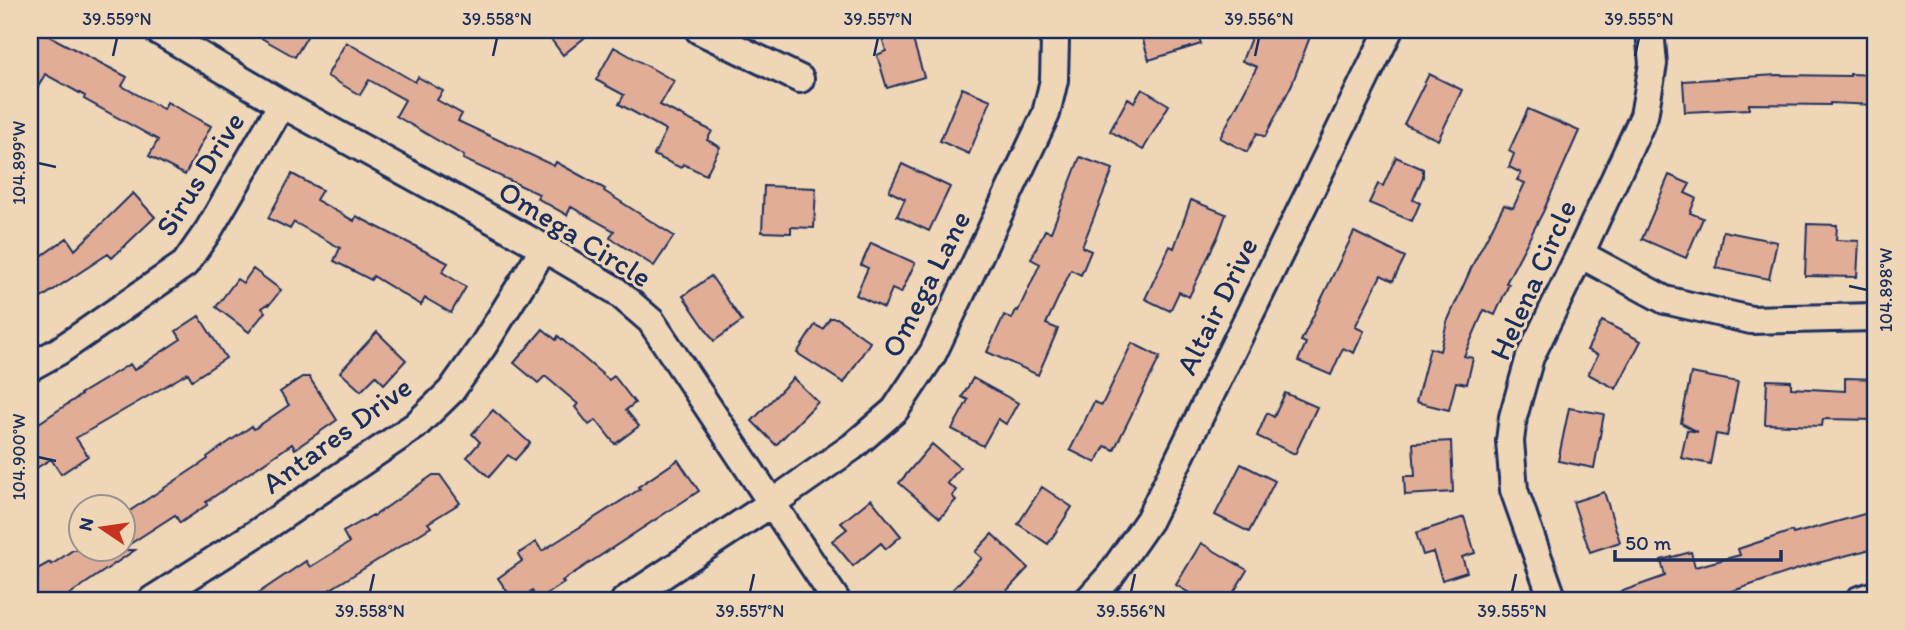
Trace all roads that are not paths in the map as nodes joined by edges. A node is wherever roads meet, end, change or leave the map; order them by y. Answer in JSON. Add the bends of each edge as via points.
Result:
{"nodes":[{"id":1,"x":157,"y":30,"type":"edge"},
{"id":2,"x":699,"y":30,"type":"edge"},
{"id":3,"x":1389,"y":30,"type":"edge"},
{"id":4,"x":1650,"y":30,"type":"edge"},
{"id":5,"x":1052,"y":35,"type":"edge"},
{"id":6,"x":800,"y":79,"type":"dead end"},
{"id":7,"x":282,"y":104,"type":"junction"},
{"id":8,"x":544,"y":248,"type":"junction"},
{"id":9,"x":1580,"y":254,"type":"junction"},
{"id":10,"x":1875,"y":317,"type":"edge"},
{"id":11,"x":30,"y":367,"type":"edge"},
{"id":12,"x":772,"y":503,"type":"junction"},
{"id":13,"x":1875,"y":595,"type":"edge"},
{"id":14,"x":152,"y":600,"type":"edge"},
{"id":15,"x":625,"y":600,"type":"edge"},
{"id":16,"x":836,"y":600,"type":"edge"},
{"id":17,"x":1088,"y":600,"type":"edge"},
{"id":18,"x":1553,"y":600,"type":"edge"},
{"id":19,"x":1859,"y":600,"type":"edge"}],
"edges":[{"from":1,"to":7,"type":"street","name":"Omega Circle"},
{"from":2,"to":6,"type":"street"},
{"from":3,"to":17,"type":"street","name":"Altair Drive","via":[[1149,520]]},
{"from":4,"to":9,"type":"street","name":"Helena Circle","via":[[1653,64],[1644,116]]},
{"from":5,"to":12,"type":"street","name":"Omega Lane","via":[[1054,80],[1046,114],[933,353],[895,410],[852,447]]},
{"from":7,"to":8,"type":"street","name":"Omega Circle"},
{"from":7,"to":11,"type":"street","name":"Sirus Drive","via":[[184,264]]},
{"from":8,"to":12,"type":"street","name":"Omega Circle","via":[[615,290],[650,321]]},
{"from":8,"to":14,"type":"street","name":"Antares Drive","via":[[484,346],[451,391],[415,426]]},
{"from":9,"to":10,"type":"street","via":[[1665,300],[1751,320]]},
{"from":9,"to":18,"type":"street","name":"Helena Circle","via":[[1530,357],[1510,441],[1514,490]]},
{"from":12,"to":15,"type":"street"},
{"from":12,"to":16,"type":"street","name":"Omega Circle"},
{"from":13,"to":19,"type":"street"}]}
